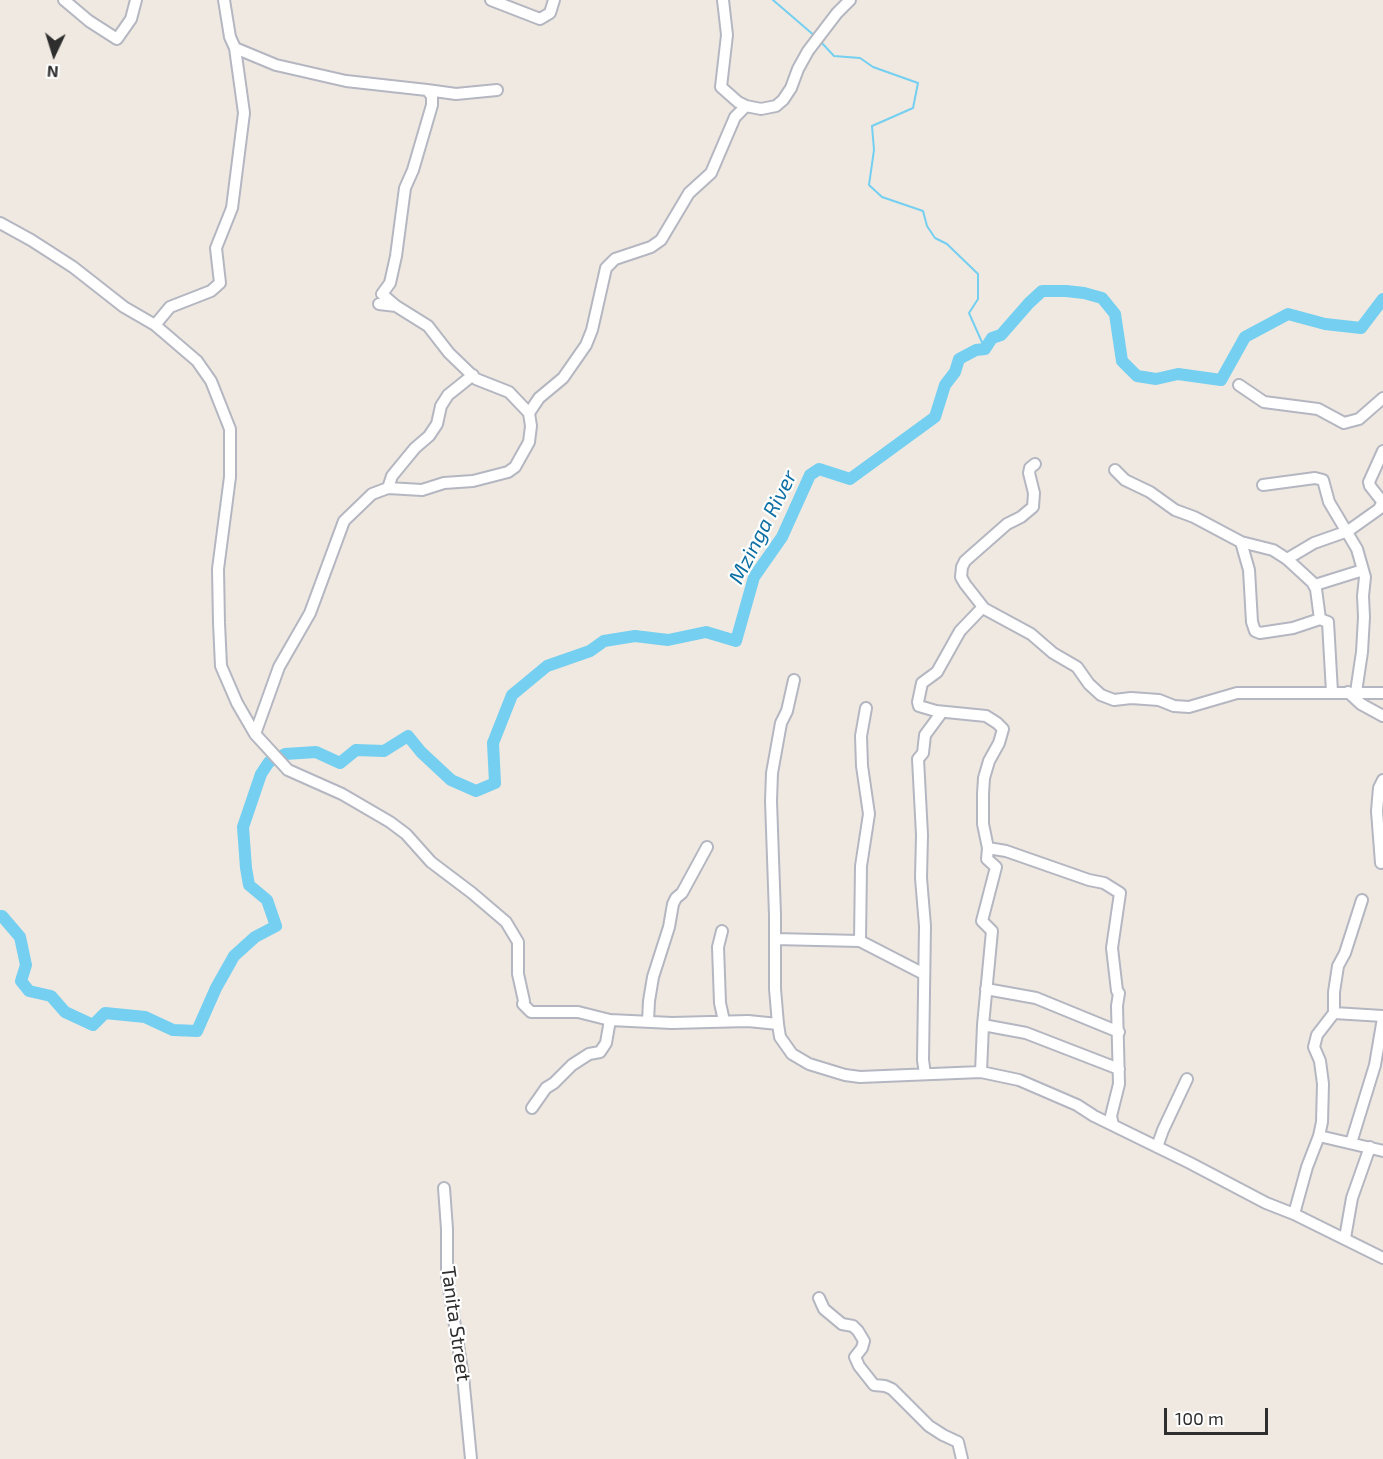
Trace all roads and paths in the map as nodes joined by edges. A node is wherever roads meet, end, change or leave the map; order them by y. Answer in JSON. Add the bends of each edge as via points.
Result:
{"nodes":[{"id":1,"x":64,"y":0,"type":"edge"},
{"id":2,"x":136,"y":0,"type":"edge"},
{"id":3,"x":224,"y":0,"type":"edge"},
{"id":4,"x":491,"y":0,"type":"edge"},
{"id":5,"x":554,"y":0,"type":"edge"},
{"id":6,"x":723,"y":0,"type":"edge"},
{"id":7,"x":850,"y":0,"type":"edge"},
{"id":8,"x":235,"y":48,"type":"junction"},
{"id":9,"x":427,"y":90,"type":"junction"},
{"id":10,"x":497,"y":90,"type":"dead end"},
{"id":11,"x":746,"y":106,"type":"junction"},
{"id":12,"x":0,"y":223,"type":"edge"},
{"id":13,"x":379,"y":304,"type":"dead end"},
{"id":14,"x":396,"y":306,"type":"junction"},
{"id":15,"x":155,"y":325,"type":"junction"},
{"id":16,"x":473,"y":375,"type":"junction"},
{"id":17,"x":1239,"y":385,"type":"dead end"},
{"id":18,"x":1383,"y":398,"type":"edge"},
{"id":19,"x":529,"y":413,"type":"junction"},
{"id":20,"x":1383,"y":451,"type":"edge"},
{"id":21,"x":1035,"y":464,"type":"dead end"},
{"id":22,"x":1115,"y":470,"type":"dead end"},
{"id":23,"x":1263,"y":485,"type":"dead end"},
{"id":24,"x":388,"y":488,"type":"junction"},
{"id":25,"x":1382,"y":504,"type":"edge"},
{"id":26,"x":1348,"y":531,"type":"junction"},
{"id":27,"x":1241,"y":542,"type":"junction"},
{"id":28,"x":1287,"y":559,"type":"junction"},
{"id":29,"x":1363,"y":570,"type":"junction"},
{"id":30,"x":1315,"y":585,"type":"junction"},
{"id":31,"x":983,"y":608,"type":"junction"},
{"id":32,"x":1320,"y":619,"type":"junction"},
{"id":33,"x":794,"y":680,"type":"dead end"},
{"id":34,"x":1332,"y":692,"type":"junction"},
{"id":35,"x":1352,"y":692,"type":"junction"},
{"id":36,"x":1383,"y":693,"type":"edge"},
{"id":37,"x":866,"y":708,"type":"dead end"},
{"id":38,"x":942,"y":712,"type":"junction"},
{"id":39,"x":1383,"y":716,"type":"edge"},
{"id":40,"x":255,"y":734,"type":"junction"},
{"id":41,"x":1383,"y":780,"type":"edge"},
{"id":42,"x":707,"y":847,"type":"dead end"},
{"id":43,"x":988,"y":848,"type":"junction"},
{"id":44,"x":1381,"y":863,"type":"dead end"},
{"id":45,"x":1362,"y":900,"type":"dead end"},
{"id":46,"x":722,"y":931,"type":"dead end"},
{"id":47,"x":775,"y":939,"type":"junction"},
{"id":48,"x":860,"y":941,"type":"junction"},
{"id":49,"x":924,"y":974,"type":"junction"},
{"id":50,"x":986,"y":989,"type":"junction"},
{"id":51,"x":1334,"y":1013,"type":"junction"},
{"id":52,"x":1383,"y":1017,"type":"edge"},
{"id":53,"x":610,"y":1020,"type":"junction"},
{"id":54,"x":648,"y":1021,"type":"junction"},
{"id":55,"x":724,"y":1021,"type":"junction"},
{"id":56,"x":778,"y":1024,"type":"junction"},
{"id":57,"x":983,"y":1025,"type":"junction"},
{"id":58,"x":1119,"y":1032,"type":"junction"},
{"id":59,"x":1119,"y":1069,"type":"junction"},
{"id":60,"x":981,"y":1072,"type":"junction"},
{"id":61,"x":925,"y":1074,"type":"junction"},
{"id":62,"x":1187,"y":1079,"type":"dead end"},
{"id":63,"x":532,"y":1108,"type":"dead end"},
{"id":64,"x":1113,"y":1125,"type":"junction"},
{"id":65,"x":1319,"y":1136,"type":"junction"},
{"id":66,"x":1351,"y":1143,"type":"junction"},
{"id":67,"x":1157,"y":1147,"type":"junction"},
{"id":68,"x":1370,"y":1147,"type":"junction"},
{"id":69,"x":1383,"y":1151,"type":"edge"},
{"id":70,"x":444,"y":1188,"type":"dead end"},
{"id":71,"x":1294,"y":1214,"type":"junction"},
{"id":72,"x":1345,"y":1238,"type":"junction"},
{"id":73,"x":1383,"y":1258,"type":"edge"},
{"id":74,"x":819,"y":1298,"type":"dead end"},
{"id":75,"x":471,"y":1459,"type":"edge"},
{"id":76,"x":962,"y":1459,"type":"edge"}],
"edges":[{"from":1,"to":2,"type":"street","via":[[117,39],[131,19]]},
{"from":3,"to":8,"type":"street"},
{"from":4,"to":5,"type":"street","via":[[540,19],[550,12]]},
{"from":6,"to":11,"type":"street","via":[[727,35],[722,87]]},
{"from":7,"to":11,"type":"street","via":[[817,40],[783,100],[769,108]]},
{"from":8,"to":9,"type":"street","via":[[276,65],[346,81]]},
{"from":8,"to":15,"type":"street","via":[[244,113],[232,208],[216,248],[220,283],[211,291],[170,307]]},
{"from":9,"to":10,"type":"street","via":[[456,94]]},
{"from":9,"to":14,"type":"street","via":[[432,105],[405,188],[390,282],[382,294]]},
{"from":11,"to":19,"type":"street","via":[[735,117],[711,173],[688,193],[661,240],[615,260],[606,268],[586,345],[563,378],[539,398]]},
{"from":12,"to":15,"type":"street","via":[[73,267],[124,307]]},
{"from":13,"to":14,"type":"street"},
{"from":14,"to":16,"type":"street","via":[[428,326]]},
{"from":15,"to":40,"type":"street","via":[[197,361],[212,381],[230,429],[230,477],[218,568],[220,666]]},
{"from":16,"to":19,"type":"street","via":[[509,392]]},
{"from":16,"to":24,"type":"street","via":[[448,395],[437,424],[392,476]]},
{"from":17,"to":18,"type":"street","via":[[1264,402],[1318,409],[1344,423],[1359,420]]},
{"from":19,"to":24,"type":"street","via":[[529,442],[508,472],[422,490]]},
{"from":20,"to":25,"type":"street","via":[[1369,482]]},
{"from":21,"to":31,"type":"street","via":[[1029,473],[1033,507],[1007,524],[962,567],[965,584]]},
{"from":22,"to":27,"type":"street","via":[[1174,510]]},
{"from":23,"to":26,"type":"street","via":[[1320,478],[1329,502]]},
{"from":24,"to":40,"type":"street","via":[[372,494],[344,521],[310,613],[279,667]]},
{"from":25,"to":26,"type":"street","via":[[1373,515]]},
{"from":26,"to":28,"type":"street","via":[[1314,543]]},
{"from":26,"to":29,"type":"street"},
{"from":27,"to":28,"type":"street","via":[[1267,547]]},
{"from":27,"to":32,"type":"street","via":[[1249,570],[1255,631],[1298,627]]},
{"from":28,"to":30,"type":"street"},
{"from":29,"to":30,"type":"street"},
{"from":29,"to":35,"type":"street","via":[[1360,674]]},
{"from":30,"to":32,"type":"street"},
{"from":31,"to":34,"type":"street","via":[[1031,634],[1077,667],[1101,695],[1114,700],[1159,700],[1189,707],[1237,693]]},
{"from":31,"to":38,"type":"street","via":[[960,631],[937,672],[921,686],[918,705]]},
{"from":32,"to":34,"type":"street","via":[[1330,625]]},
{"from":33,"to":47,"type":"street","via":[[772,773]]},
{"from":34,"to":35,"type":"street"},
{"from":35,"to":36,"type":"street"},
{"from":35,"to":39,"type":"street","via":[[1361,704]]},
{"from":37,"to":48,"type":"street","via":[[861,736],[869,814],[861,866]]},
{"from":38,"to":43,"type":"street","via":[[986,716],[1003,729],[984,778],[983,824]]},
{"from":38,"to":49,"type":"street","via":[[925,735],[923,753],[918,759]]},
{"from":40,"to":53,"type":"street","via":[[283,766],[390,822],[431,862],[506,922],[518,942],[523,1004],[531,1012],[578,1012]]},
{"from":41,"to":44,"type":"street","via":[[1377,811]]},
{"from":42,"to":54,"type":"street","via":[[673,904],[653,977]]},
{"from":43,"to":50,"type":"street","via":[[987,859],[996,867],[982,921],[992,931]]},
{"from":43,"to":58,"type":"street","via":[[1104,883],[1120,893],[1112,948],[1119,993]]},
{"from":45,"to":51,"type":"street","via":[[1338,966]]},
{"from":46,"to":55,"type":"street","via":[[718,947]]},
{"from":47,"to":48,"type":"street"},
{"from":47,"to":56,"type":"street"},
{"from":48,"to":49,"type":"street"},
{"from":49,"to":61,"type":"street"},
{"from":50,"to":57,"type":"street"},
{"from":50,"to":58,"type":"street","via":[[1036,998]]},
{"from":51,"to":52,"type":"street"},
{"from":51,"to":65,"type":"street","via":[[1314,1042],[1323,1084]]},
{"from":52,"to":66,"type":"street","via":[[1375,1065]]},
{"from":53,"to":54,"type":"street"},
{"from":53,"to":63,"type":"street","via":[[606,1043],[600,1052],[572,1065],[546,1088]]},
{"from":54,"to":55,"type":"street"},
{"from":55,"to":56,"type":"street"},
{"from":56,"to":61,"type":"street","via":[[780,1037],[792,1054],[809,1065],[860,1077]]},
{"from":57,"to":59,"type":"street","via":[[1026,1034]]},
{"from":57,"to":60,"type":"street"},
{"from":58,"to":59,"type":"street"},
{"from":59,"to":64,"type":"street"},
{"from":60,"to":61,"type":"street"},
{"from":60,"to":64,"type":"street","via":[[1019,1080]]},
{"from":62,"to":67,"type":"street"},
{"from":64,"to":67,"type":"street"},
{"from":65,"to":66,"type":"street"},
{"from":65,"to":71,"type":"street"},
{"from":66,"to":68,"type":"street"},
{"from":67,"to":71,"type":"street"},
{"from":68,"to":69,"type":"street"},
{"from":68,"to":72,"type":"street","via":[[1352,1198]]},
{"from":70,"to":75,"type":"street","name":"Tanita Street","via":[[447,1276]]},
{"from":71,"to":72,"type":"street"},
{"from":72,"to":73,"type":"street"},
{"from":74,"to":76,"type":"street","via":[[824,1309],[858,1331],[864,1341],[855,1357],[874,1385],[892,1389],[929,1426],[958,1442]]}]}
